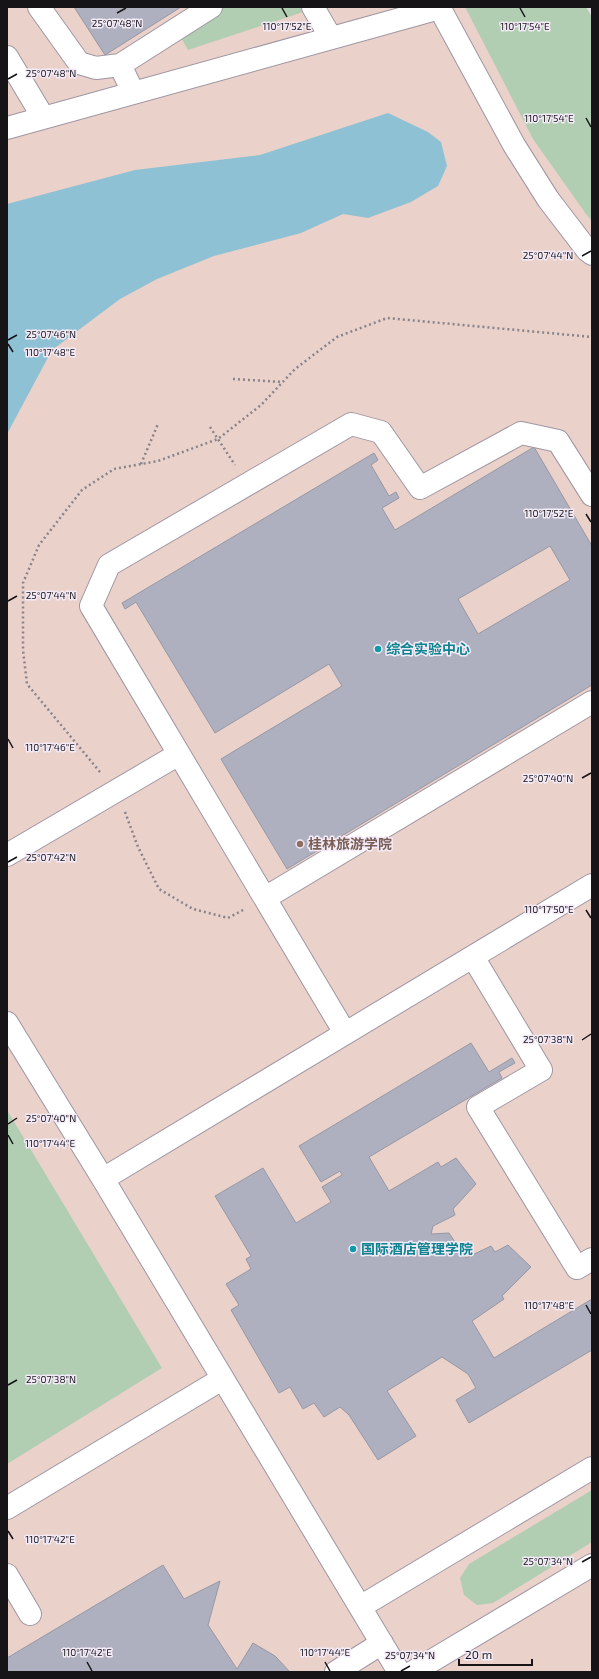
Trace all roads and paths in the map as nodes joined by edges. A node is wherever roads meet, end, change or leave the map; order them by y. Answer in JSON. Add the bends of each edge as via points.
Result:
{"nodes":[{"id":1,"x":38,"y":7,"type":"edge"},
{"id":2,"x":211,"y":7,"type":"edge"},
{"id":3,"x":313,"y":7,"type":"edge"},
{"id":4,"x":439,"y":8,"type":"edge"},
{"id":5,"x":331,"y":38,"type":"junction"},
{"id":6,"x":7,"y":57,"type":"edge"},
{"id":7,"x":120,"y":65,"type":"junction"},
{"id":8,"x":133,"y":92,"type":"junction"},
{"id":9,"x":43,"y":117,"type":"junction"},
{"id":10,"x":7,"y":128,"type":"edge"},
{"id":11,"x":592,"y":254,"type":"edge"},
{"id":12,"x":592,"y":337,"type":"edge"},
{"id":13,"x":233,"y":379,"type":"dead end"},
{"id":14,"x":283,"y":382,"type":"junction"},
{"id":15,"x":158,"y":424,"type":"dead end"},
{"id":16,"x":210,"y":427,"type":"dead end"},
{"id":17,"x":218,"y":439,"type":"junction"},
{"id":18,"x":141,"y":464,"type":"junction"},
{"id":19,"x":247,"y":484,"type":"junction"},
{"id":20,"x":592,"y":495,"type":"edge"},
{"id":21,"x":592,"y":702,"type":"edge"},
{"id":22,"x":179,"y":754,"type":"junction"},
{"id":23,"x":115,"y":792,"type":"junction"},
{"id":24,"x":7,"y":855,"type":"edge"},
{"id":25,"x":592,"y":885,"type":"edge"},
{"id":26,"x":265,"y":898,"type":"junction"},
{"id":27,"x":473,"y":956,"type":"junction"},
{"id":28,"x":7,"y":1022,"type":"edge"},
{"id":29,"x":345,"y":1033,"type":"junction"},
{"id":30,"x":103,"y":1179,"type":"junction"},
{"id":31,"x":592,"y":1259,"type":"edge"},
{"id":32,"x":222,"y":1379,"type":"junction"},
{"id":33,"x":592,"y":1468,"type":"edge"},
{"id":34,"x":7,"y":1508,"type":"edge"},
{"id":35,"x":592,"y":1565,"type":"edge"},
{"id":36,"x":7,"y":1576,"type":"edge"},
{"id":37,"x":360,"y":1607,"type":"junction"},
{"id":38,"x":30,"y":1614,"type":"dead end"},
{"id":39,"x":382,"y":1643,"type":"junction"},
{"id":40,"x":336,"y":1672,"type":"edge"},
{"id":41,"x":399,"y":1672,"type":"edge"},
{"id":42,"x":414,"y":1672,"type":"edge"}],
"edges":[{"from":1,"to":7,"type":"street","via":[[79,63],[96,68]]},
{"from":2,"to":7,"type":"street"},
{"from":3,"to":5,"type":"street"},
{"from":4,"to":5,"type":"street"},
{"from":4,"to":11,"type":"street","via":[[514,145],[548,199]]},
{"from":5,"to":8,"type":"street"},
{"from":6,"to":9,"type":"street"},
{"from":7,"to":8,"type":"street"},
{"from":8,"to":9,"type":"street"},
{"from":9,"to":10,"type":"street"},
{"from":12,"to":14,"type":"path","via":[[387,318],[337,337],[295,369]]},
{"from":13,"to":14,"type":"path"},
{"from":14,"to":17,"type":"path","via":[[261,405]]},
{"from":15,"to":18,"type":"path"},
{"from":16,"to":17,"type":"path"},
{"from":17,"to":18,"type":"path","via":[[158,461]]},
{"from":17,"to":19,"type":"path"},
{"from":18,"to":23,"type":"path","via":[[114,469],[82,490],[39,545],[23,583],[23,650],[27,684]]},
{"from":19,"to":20,"type":"street","via":[[351,424],[381,432],[420,488],[521,433],[558,441]]},
{"from":19,"to":22,"type":"street","via":[[109,565],[91,606]]},
{"from":21,"to":26,"type":"street","via":[[472,777]]},
{"from":22,"to":23,"type":"street"},
{"from":22,"to":26,"type":"street"},
{"from":23,"to":24,"type":"street"},
{"from":23,"to":26,"type":"path","via":[[159,889],[192,909],[228,918]]},
{"from":25,"to":27,"type":"street"},
{"from":26,"to":29,"type":"street"},
{"from":27,"to":29,"type":"street"},
{"from":27,"to":31,"type":"street","via":[[541,1070],[478,1107],[577,1268]]},
{"from":28,"to":30,"type":"street"},
{"from":29,"to":30,"type":"street"},
{"from":30,"to":32,"type":"street"},
{"from":32,"to":34,"type":"street"},
{"from":32,"to":37,"type":"street"},
{"from":33,"to":37,"type":"street"},
{"from":35,"to":42,"type":"street"},
{"from":36,"to":38,"type":"street"},
{"from":37,"to":39,"type":"street"},
{"from":39,"to":40,"type":"street"},
{"from":39,"to":41,"type":"street"}]}
